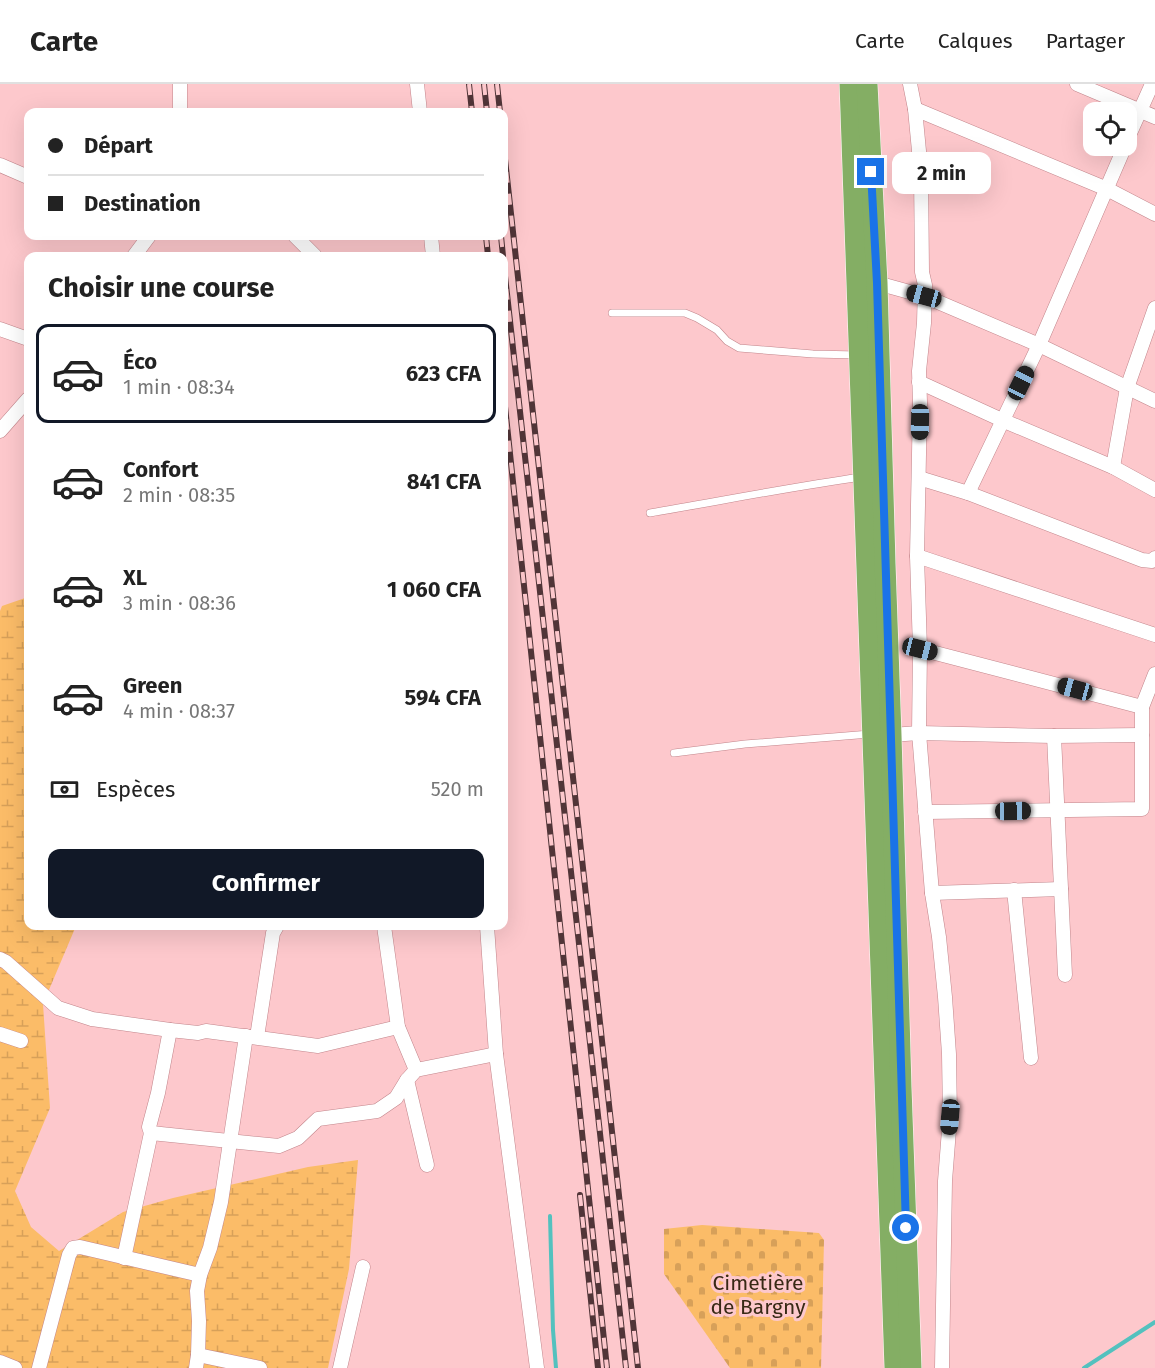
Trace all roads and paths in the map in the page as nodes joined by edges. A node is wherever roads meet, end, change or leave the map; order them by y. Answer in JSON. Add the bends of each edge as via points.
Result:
{"nodes":[{"id":1,"x":180,"y":84,"type":"edge"},
{"id":2,"x":417,"y":84,"type":"edge"},
{"id":3,"x":850,"y":84,"type":"edge"},
{"id":4,"x":867,"y":84,"type":"edge"},
{"id":5,"x":910,"y":84,"type":"edge"},
{"id":6,"x":1077,"y":84,"type":"edge"},
{"id":7,"x":1152,"y":84,"type":"edge"},
{"id":8,"x":180,"y":108,"type":"edge"},
{"id":9,"x":420,"y":108,"type":"edge"},
{"id":10,"x":915,"y":109,"type":"junction"},
{"id":11,"x":1140,"y":111,"type":"junction"},
{"id":12,"x":1155,"y":117,"type":"edge"},
{"id":13,"x":1137,"y":118,"type":"edge"},
{"id":14,"x":1121,"y":156,"type":"edge"},
{"id":15,"x":0,"y":165,"type":"edge"},
{"id":16,"x":24,"y":175,"type":"edge"},
{"id":17,"x":1107,"y":189,"type":"junction"},
{"id":18,"x":1155,"y":214,"type":"edge"},
{"id":19,"x":299,"y":240,"type":"edge"},
{"id":20,"x":311,"y":252,"type":"edge"},
{"id":21,"x":877,"y":283,"type":"junction"},
{"id":22,"x":924,"y":296,"type":"junction"},
{"id":23,"x":1155,"y":309,"type":"edge"},
{"id":24,"x":612,"y":313,"type":"dead end"},
{"id":25,"x":0,"y":329,"type":"edge"},
{"id":26,"x":24,"y":338,"type":"edge"},
{"id":27,"x":1039,"y":345,"type":"junction"},
{"id":28,"x":859,"y":355,"type":"junction"},
{"id":29,"x":919,"y":382,"type":"junction"},
{"id":30,"x":1127,"y":388,"type":"junction"},
{"id":31,"x":1155,"y":400,"type":"edge"},
{"id":32,"x":24,"y":404,"type":"edge"},
{"id":33,"x":1002,"y":420,"type":"junction"},
{"id":34,"x":0,"y":431,"type":"edge"},
{"id":35,"x":1113,"y":467,"type":"junction"},
{"id":36,"x":864,"y":477,"type":"junction"},
{"id":37,"x":919,"y":478,"type":"junction"},
{"id":38,"x":1155,"y":490,"type":"edge"},
{"id":39,"x":968,"y":493,"type":"junction"},
{"id":40,"x":650,"y":513,"type":"dead end"},
{"id":41,"x":917,"y":556,"type":"junction"},
{"id":42,"x":1155,"y":558,"type":"edge"},
{"id":43,"x":1155,"y":635,"type":"edge"},
{"id":44,"x":920,"y":649,"type":"junction"},
{"id":45,"x":1155,"y":674,"type":"edge"},
{"id":46,"x":1142,"y":707,"type":"junction"},
{"id":47,"x":919,"y":733,"type":"junction"},
{"id":48,"x":882,"y":735,"type":"junction"},
{"id":49,"x":1142,"y":735,"type":"junction"},
{"id":50,"x":1054,"y":736,"type":"junction"},
{"id":51,"x":674,"y":753,"type":"dead end"},
{"id":52,"x":1058,"y":810,"type":"junction"},
{"id":53,"x":925,"y":812,"type":"junction"},
{"id":54,"x":1061,"y":889,"type":"junction"},
{"id":55,"x":1014,"y":890,"type":"junction"},
{"id":56,"x":932,"y":893,"type":"junction"},
{"id":57,"x":275,"y":930,"type":"edge"},
{"id":58,"x":385,"y":930,"type":"edge"},
{"id":59,"x":487,"y":930,"type":"edge"},
{"id":60,"x":0,"y":959,"type":"edge"},
{"id":61,"x":1065,"y":975,"type":"dead end"},
{"id":62,"x":398,"y":1027,"type":"junction"},
{"id":63,"x":170,"y":1030,"type":"junction"},
{"id":64,"x":0,"y":1034,"type":"edge"},
{"id":65,"x":251,"y":1036,"type":"junction"},
{"id":66,"x":21,"y":1041,"type":"dead end"},
{"id":67,"x":496,"y":1053,"type":"junction"},
{"id":68,"x":1031,"y":1058,"type":"dead end"},
{"id":69,"x":411,"y":1075,"type":"junction"},
{"id":70,"x":151,"y":1133,"type":"junction"},
{"id":71,"x":229,"y":1141,"type":"junction"},
{"id":72,"x":427,"y":1165,"type":"dead end"},
{"id":73,"x":124,"y":1258,"type":"junction"},
{"id":74,"x":363,"y":1267,"type":"dead end"},
{"id":75,"x":200,"y":1275,"type":"junction"},
{"id":76,"x":0,"y":1362,"type":"edge"},
{"id":77,"x":197,"y":1362,"type":"edge"},
{"id":78,"x":15,"y":1368,"type":"edge"},
{"id":79,"x":39,"y":1368,"type":"edge"},
{"id":80,"x":260,"y":1368,"type":"edge"},
{"id":81,"x":340,"y":1368,"type":"edge"},
{"id":82,"x":537,"y":1368,"type":"edge"},
{"id":83,"x":895,"y":1368,"type":"edge"},
{"id":84,"x":911,"y":1368,"type":"edge"},
{"id":85,"x":942,"y":1368,"type":"edge"}],
"edges":[{"from":1,"to":8,"type":"street"},
{"from":2,"to":9,"type":"street"},
{"from":3,"to":28,"type":"highway"},
{"from":4,"to":21,"type":"highway"},
{"from":5,"to":10,"type":"street"},
{"from":6,"to":11,"type":"street"},
{"from":7,"to":11,"type":"street"},
{"from":10,"to":17,"type":"street"},
{"from":10,"to":22,"type":"street"},
{"from":11,"to":12,"type":"street"},
{"from":11,"to":13,"type":"street"},
{"from":14,"to":17,"type":"street"},
{"from":15,"to":16,"type":"street"},
{"from":17,"to":18,"type":"street"},
{"from":17,"to":27,"type":"street"},
{"from":19,"to":20,"type":"street"},
{"from":21,"to":22,"type":"street"},
{"from":21,"to":48,"type":"highway","via":[[885,564]]},
{"from":22,"to":27,"type":"street"},
{"from":22,"to":29,"type":"street"},
{"from":23,"to":30,"type":"street"},
{"from":24,"to":28,"type":"lane","via":[[685,313],[717,330],[739,348]]},
{"from":25,"to":26,"type":"street"},
{"from":27,"to":30,"type":"street"},
{"from":27,"to":33,"type":"street"},
{"from":28,"to":36,"type":"highway"},
{"from":29,"to":33,"type":"street"},
{"from":29,"to":37,"type":"street"},
{"from":30,"to":31,"type":"street"},
{"from":30,"to":35,"type":"street"},
{"from":32,"to":34,"type":"street"},
{"from":33,"to":35,"type":"street"},
{"from":33,"to":39,"type":"street"},
{"from":35,"to":38,"type":"street"},
{"from":36,"to":40,"type":"lane"},
{"from":36,"to":48,"type":"highway"},
{"from":37,"to":39,"type":"street"},
{"from":37,"to":41,"type":"street"},
{"from":39,"to":42,"type":"street","via":[[1142,560]]},
{"from":41,"to":43,"type":"street"},
{"from":41,"to":44,"type":"street"},
{"from":44,"to":46,"type":"street"},
{"from":44,"to":47,"type":"street"},
{"from":45,"to":46,"type":"street"},
{"from":46,"to":49,"type":"street"},
{"from":47,"to":48,"type":"street"},
{"from":47,"to":50,"type":"street"},
{"from":47,"to":53,"type":"street"},
{"from":48,"to":51,"type":"lane"},
{"from":48,"to":83,"type":"highway"},
{"from":48,"to":84,"type":"highway"},
{"from":49,"to":50,"type":"street"},
{"from":49,"to":52,"type":"street","via":[[1142,809]]},
{"from":50,"to":52,"type":"street"},
{"from":52,"to":53,"type":"street"},
{"from":52,"to":54,"type":"street"},
{"from":53,"to":56,"type":"street"},
{"from":54,"to":55,"type":"street"},
{"from":54,"to":61,"type":"street"},
{"from":55,"to":56,"type":"street"},
{"from":55,"to":68,"type":"street"},
{"from":56,"to":85,"type":"street","via":[[945,998],[950,1117]]},
{"from":57,"to":65,"type":"street"},
{"from":58,"to":62,"type":"street"},
{"from":59,"to":67,"type":"street"},
{"from":60,"to":63,"type":"street","via":[[58,1008],[92,1019]]},
{"from":62,"to":65,"type":"street","via":[[318,1046]]},
{"from":62,"to":69,"type":"street"},
{"from":63,"to":65,"type":"street"},
{"from":63,"to":70,"type":"street","via":[[149,1127]]},
{"from":64,"to":66,"type":"street"},
{"from":65,"to":71,"type":"street"},
{"from":67,"to":69,"type":"street"},
{"from":67,"to":82,"type":"street"},
{"from":69,"to":71,"type":"street","via":[[396,1098],[377,1111],[318,1119],[298,1138],[279,1146]]},
{"from":69,"to":72,"type":"street"},
{"from":70,"to":71,"type":"street"},
{"from":70,"to":73,"type":"street"},
{"from":71,"to":75,"type":"street","via":[[220,1202]]},
{"from":73,"to":75,"type":"street"},
{"from":73,"to":79,"type":"street","via":[[73,1248]]},
{"from":74,"to":81,"type":"street"},
{"from":75,"to":77,"type":"street"},
{"from":76,"to":78,"type":"street"},
{"from":77,"to":80,"type":"street"}]}
